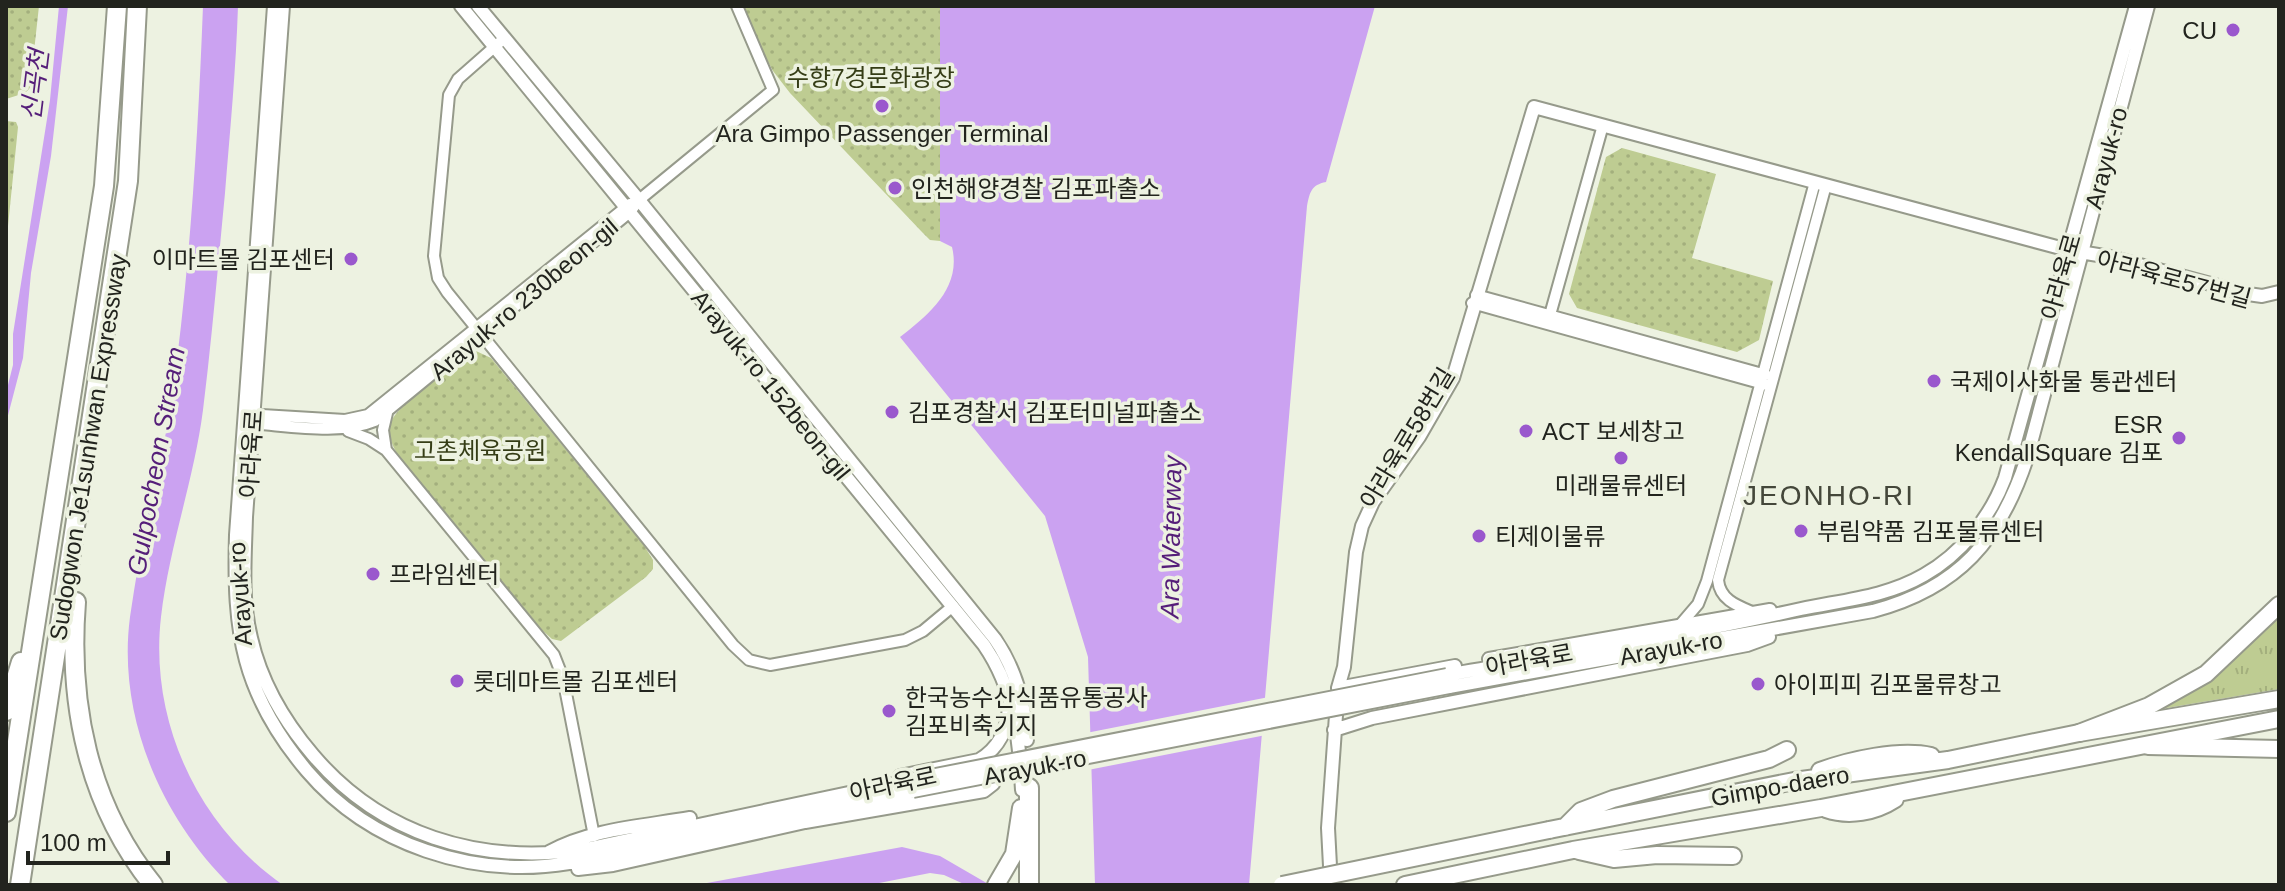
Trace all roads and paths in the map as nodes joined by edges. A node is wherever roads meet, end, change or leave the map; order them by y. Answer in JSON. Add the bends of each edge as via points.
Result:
{"nodes":[{"id":1,"x":117,"y":6,"type":"edge"},
{"id":2,"x":137,"y":6,"type":"edge"},
{"id":3,"x":274,"y":6,"type":"edge"},
{"id":4,"x":283,"y":6,"type":"edge"},
{"id":5,"x":461,"y":6,"type":"edge"},
{"id":6,"x":478,"y":6,"type":"edge"},
{"id":7,"x":737,"y":6,"type":"edge"},
{"id":8,"x":2136,"y":6,"type":"edge"},
{"id":9,"x":2148,"y":6,"type":"edge"},
{"id":10,"x":504,"y":38,"type":"junction"},
{"id":11,"x":494,"y":47,"type":"junction"},
{"id":12,"x":1603,"y":125,"type":"junction"},
{"id":13,"x":1821,"y":184,"type":"junction"},
{"id":14,"x":639,"y":200,"type":"junction"},
{"id":15,"x":628,"y":209,"type":"junction"},
{"id":16,"x":2074,"y":251,"type":"junction"},
{"id":17,"x":2279,"y":292,"type":"edge"},
{"id":18,"x":2279,"y":299,"type":"edge"},
{"id":19,"x":1474,"y":301,"type":"junction"},
{"id":20,"x":1550,"y":315,"type":"junction"},
{"id":21,"x":479,"y":331,"type":"junction"},
{"id":22,"x":1766,"y":380,"type":"junction"},
{"id":23,"x":388,"y":412,"type":"junction"},
{"id":24,"x":248,"y":418,"type":"junction"},
{"id":25,"x":341,"y":429,"type":"junction"},
{"id":26,"x":386,"y":450,"type":"junction"},
{"id":27,"x":75,"y":539,"type":"junction"},
{"id":28,"x":41,"y":598,"type":"junction"},
{"id":29,"x":2279,"y":605,"type":"edge"},
{"id":30,"x":953,"y":606,"type":"junction"},
{"id":31,"x":1805,"y":608,"type":"junction"},
{"id":32,"x":1752,"y":612,"type":"junction"},
{"id":33,"x":1806,"y":624,"type":"junction"},
{"id":34,"x":1679,"y":625,"type":"junction"},
{"id":35,"x":1448,"y":681,"type":"junction"},
{"id":36,"x":1365,"y":684,"type":"junction"},
{"id":37,"x":1338,"y":688,"type":"junction"},
{"id":38,"x":1010,"y":695,"type":"junction"},
{"id":39,"x":2279,"y":699,"type":"edge"},
{"id":40,"x":6,"y":711,"type":"edge"},
{"id":41,"x":1372,"y":718,"type":"junction"},
{"id":42,"x":2279,"y":719,"type":"edge"},
{"id":43,"x":1334,"y":730,"type":"junction"},
{"id":44,"x":2079,"y":733,"type":"junction"},
{"id":45,"x":2148,"y":746,"type":"junction"},
{"id":46,"x":2279,"y":749,"type":"edge"},
{"id":47,"x":1787,"y":750,"type":"dead end"},
{"id":48,"x":970,"y":761,"type":"junction"},
{"id":49,"x":1025,"y":789,"type":"junction"},
{"id":50,"x":6,"y":812,"type":"edge"},
{"id":51,"x":1557,"y":828,"type":"junction"},
{"id":52,"x":594,"y":836,"type":"junction"},
{"id":53,"x":1573,"y":850,"type":"junction"},
{"id":54,"x":1733,"y":856,"type":"dead end"},
{"id":55,"x":546,"y":860,"type":"junction"},
{"id":56,"x":21,"y":880,"type":"edge"},
{"id":57,"x":999,"y":882,"type":"edge"},
{"id":58,"x":153,"y":885,"type":"edge"},
{"id":59,"x":1029,"y":885,"type":"edge"},
{"id":60,"x":1282,"y":885,"type":"edge"},
{"id":61,"x":1331,"y":885,"type":"edge"},
{"id":62,"x":1405,"y":885,"type":"edge"}],
"edges":[{"from":1,"to":28,"type":"highway","name":"Sudogwon Je1sunhwan Expressway","via":[[104,186]]},
{"from":2,"to":27,"type":"highway","name":"Sudogwon Je1sunhwan Expressway","via":[[128,181]]},
{"from":3,"to":24,"type":"street","name":"Arayuk-ro"},
{"from":4,"to":24,"type":"street","name":"아라육로"},
{"from":5,"to":11,"type":"street","name":"Arayuk-ro 152beon-gil"},
{"from":6,"to":10,"type":"street","name":"Arayuk-ro 152beon-gil"},
{"from":7,"to":14,"type":"street","name":"Arayuk-ro 230beon-gil","via":[[773,90]]},
{"from":8,"to":16,"type":"street","name":"아라육로"},
{"from":9,"to":16,"type":"street","name":"Arayuk-ro"},
{"from":10,"to":11,"type":"street"},
{"from":10,"to":14,"type":"street","name":"Arayuk-ro 152beon-gil"},
{"from":11,"to":15,"type":"street","name":"Arayuk-ro 152beon-gil"},
{"from":11,"to":21,"type":"street","via":[[458,79],[449,95],[434,256],[438,278]]},
{"from":12,"to":13,"type":"street","name":"아라육로58번길"},
{"from":12,"to":19,"type":"street","name":"아라육로58번길","via":[[1534,107]]},
{"from":12,"to":20,"type":"street"},
{"from":13,"to":16,"type":"street","name":"아라육로58번길"},
{"from":13,"to":22,"type":"street"},
{"from":14,"to":15,"type":"street","name":"Arayuk-ro 230beon-gil"},
{"from":14,"to":49,"type":"street","name":"Arayuk-ro 152beon-gil","via":[[1001,647],[1022,703]]},
{"from":15,"to":21,"type":"street","name":"Arayuk-ro 230beon-gil"},
{"from":15,"to":30,"type":"street","name":"Arayuk-ro 152beon-gil"},
{"from":16,"to":17,"type":"street","name":"아라육로57번길","via":[[2248,294]]},
{"from":16,"to":18,"type":"street","name":"아라육로57번길","via":[[2234,298]]},
{"from":16,"to":31,"type":"street","name":"아라육로","via":[[2005,478],[1983,521],[1951,555],[1912,582]]},
{"from":16,"to":33,"type":"street","name":"Arayuk-ro","via":[[2017,491],[2005,516],[1954,572],[1906,601]]},
{"from":19,"to":20,"type":"street"},
{"from":19,"to":22,"type":"street"},
{"from":19,"to":37,"type":"street","name":"아라육로58번길","via":[[1439,394],[1368,499],[1357,526]]},
{"from":20,"to":22,"type":"street"},
{"from":21,"to":23,"type":"street","name":"Arayuk-ro 230beon-gil"},
{"from":21,"to":24,"type":"street","via":[[368,415],[345,420]]},
{"from":21,"to":30,"type":"street","via":[[749,660],[770,665],[905,640]]},
{"from":22,"to":32,"type":"street","via":[[1718,580],[1727,600]]},
{"from":22,"to":34,"type":"street","via":[[1702,595]]},
{"from":23,"to":25,"type":"street","name":"Arayuk-ro 230beon-gil","via":[[366,425]]},
{"from":23,"to":26,"type":"street","via":[[383,430]]},
{"from":24,"to":25,"type":"street","name":"Arayuk-ro 230beon-gil"},
{"from":24,"to":55,"type":"street","name":"Arayuk-ro","via":[[236,535],[237,622],[254,686],[279,734],[325,790],[393,837],[486,866]]},
{"from":25,"to":26,"type":"street"},
{"from":26,"to":52,"type":"street","via":[[558,662]]},
{"from":27,"to":56,"type":"highway","name":"Sudogwon Je1sunhwan Expressway"},
{"from":27,"to":58,"type":"highway","via":[[74,669],[83,737],[105,806]]},
{"from":28,"to":40,"type":"highway"},
{"from":28,"to":50,"type":"highway","name":"Sudogwon Je1sunhwan Expressway"},
{"from":29,"to":44,"type":"main road","via":[[2206,674],[2149,706]]},
{"from":30,"to":38,"type":"street","name":"Arayuk-ro 152beon-gil","via":[[990,653]]},
{"from":31,"to":32,"type":"street"},
{"from":31,"to":35,"type":"street","name":"아라육로"},
{"from":32,"to":34,"type":"street"},
{"from":33,"to":35,"type":"street","name":"Arayuk-ro"},
{"from":33,"to":41,"type":"street","via":[[1747,645]]},
{"from":34,"to":36,"type":"street"},
{"from":35,"to":55,"type":"street","name":"Arayuk-ro","bridge":true,"via":[[912,786],[569,863]]},
{"from":36,"to":37,"type":"street"},
{"from":36,"to":41,"type":"street","via":[[1365,708]]},
{"from":37,"to":43,"type":"street","name":"아라육로58번길"},
{"from":38,"to":48,"type":"street","via":[[999,740],[987,755]]},
{"from":38,"to":49,"type":"street","name":"Arayuk-ro 152beon-gil"},
{"from":39,"to":44,"type":"main road","name":"Gimpo-daero"},
{"from":41,"to":43,"type":"street"},
{"from":42,"to":45,"type":"main road","name":"Gimpo-daero"},
{"from":43,"to":61,"type":"street","name":"아라육로58번길","via":[[1328,828]]},
{"from":44,"to":51,"type":"main road","name":"Gimpo-daero"},
{"from":45,"to":46,"type":"main road"},
{"from":45,"to":53,"type":"main road","name":"Gimpo-daero"},
{"from":47,"to":51,"type":"main road","via":[[1613,799],[1581,811]]},
{"from":48,"to":52,"type":"street"},
{"from":48,"to":55,"type":"street","via":[[990,766],[991,787],[613,865],[566,870]]},
{"from":49,"to":57,"type":"main road","via":[[1017,843]]},
{"from":49,"to":59,"type":"highway"},
{"from":51,"to":60,"type":"main road","name":"Gimpo-daero","bridge":true},
{"from":52,"to":55,"type":"street","via":[[565,843]]},
{"from":53,"to":54,"type":"main road","via":[[1614,859]]},
{"from":53,"to":62,"type":"main road","name":"Gimpo-daero"}]}
